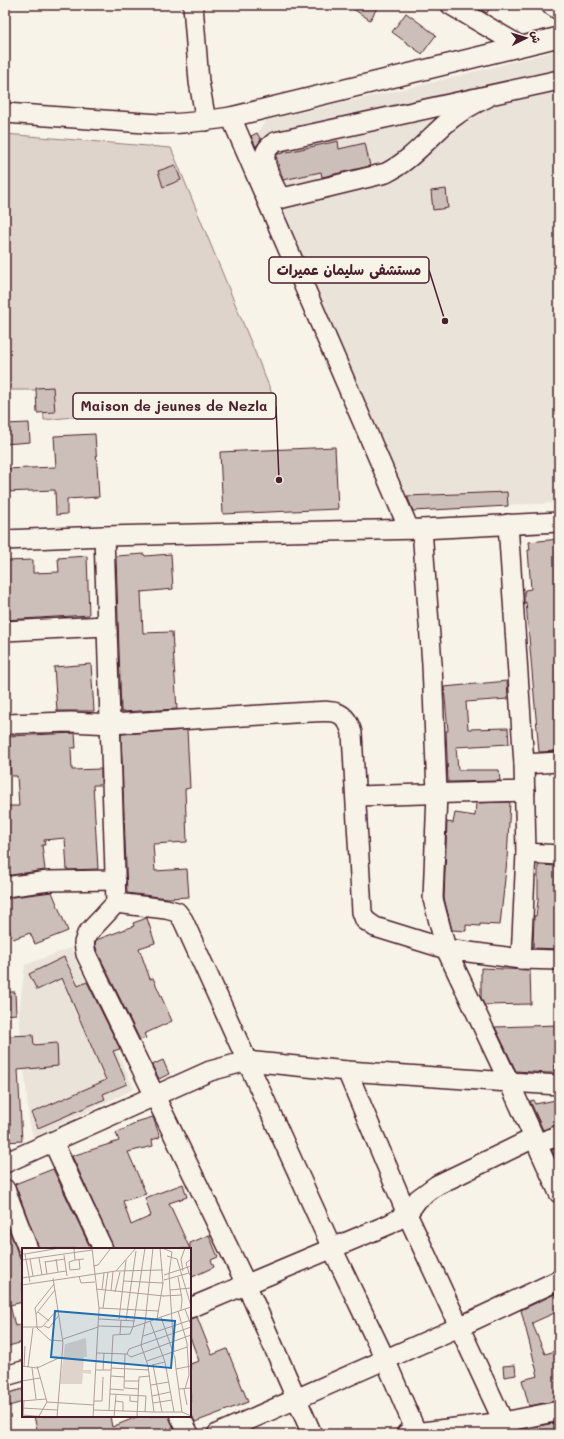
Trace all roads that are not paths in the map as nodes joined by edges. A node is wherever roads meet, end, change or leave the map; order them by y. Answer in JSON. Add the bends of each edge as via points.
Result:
{"nodes":[{"id":1,"x":193,"y":5,"type":"edge"},
{"id":2,"x":451,"y":5,"type":"edge"},
{"id":3,"x":551,"y":5,"type":"edge"},
{"id":4,"x":559,"y":10,"type":"edge"},
{"id":5,"x":559,"y":37,"type":"edge"},
{"id":6,"x":520,"y":46,"type":"junction"},
{"id":7,"x":559,"y":80,"type":"edge"},
{"id":8,"x":488,"y":97,"type":"junction"},
{"id":9,"x":7,"y":110,"type":"edge"},
{"id":10,"x":230,"y":117,"type":"junction"},
{"id":11,"x":206,"y":121,"type":"junction"},
{"id":12,"x":559,"y":522,"type":"edge"},
{"id":13,"x":508,"y":524,"type":"junction"},
{"id":14,"x":416,"y":529,"type":"junction"},
{"id":15,"x":104,"y":536,"type":"junction"},
{"id":16,"x":5,"y":540,"type":"edge"},
{"id":17,"x":106,"y":626,"type":"junction"},
{"id":18,"x":5,"y":631,"type":"edge"},
{"id":19,"x":5,"y":724,"type":"edge"},
{"id":20,"x":111,"y":724,"type":"junction"},
{"id":21,"x":559,"y":762,"type":"edge"},
{"id":22,"x":524,"y":764,"type":"junction"},
{"id":23,"x":525,"y":791,"type":"junction"},
{"id":24,"x":437,"y":792,"type":"junction"},
{"id":25,"x":356,"y":796,"type":"junction"},
{"id":26,"x":526,"y":853,"type":"junction"},
{"id":27,"x":559,"y":855,"type":"edge"},
{"id":28,"x":116,"y":880,"type":"junction"},
{"id":29,"x":5,"y":887,"type":"edge"},
{"id":30,"x":116,"y":903,"type":"junction"},
{"id":31,"x":446,"y":949,"type":"junction"},
{"id":32,"x":521,"y":959,"type":"junction"},
{"id":33,"x":559,"y":960,"type":"edge"},
{"id":34,"x":247,"y":1061,"type":"junction"},
{"id":35,"x":347,"y":1071,"type":"junction"},
{"id":36,"x":509,"y":1082,"type":"junction"},
{"id":37,"x":559,"y":1085,"type":"edge"},
{"id":38,"x":155,"y":1095,"type":"junction"},
{"id":39,"x":559,"y":1134,"type":"edge"},
{"id":40,"x":536,"y":1141,"type":"junction"},
{"id":41,"x":53,"y":1142,"type":"junction"},
{"id":42,"x":5,"y":1163,"type":"edge"},
{"id":43,"x":5,"y":1188,"type":"edge"},
{"id":44,"x":559,"y":1193,"type":"edge"},
{"id":45,"x":407,"y":1214,"type":"junction"},
{"id":46,"x":12,"y":1224,"type":"edge"},
{"id":47,"x":27,"y":1248,"type":"edge"},
{"id":48,"x":103,"y":1248,"type":"edge"},
{"id":49,"x":332,"y":1248,"type":"junction"},
{"id":50,"x":559,"y":1280,"type":"edge"},
{"id":51,"x":246,"y":1284,"type":"junction"},
{"id":52,"x":191,"y":1308,"type":"edge"},
{"id":53,"x":461,"y":1326,"type":"junction"},
{"id":54,"x":385,"y":1358,"type":"junction"},
{"id":55,"x":22,"y":1371,"type":"edge"},
{"id":56,"x":5,"y":1376,"type":"edge"},
{"id":57,"x":296,"y":1399,"type":"junction"},
{"id":58,"x":559,"y":1411,"type":"edge"},
{"id":59,"x":180,"y":1417,"type":"edge"},
{"id":60,"x":507,"y":1428,"type":"edge"},
{"id":61,"x":413,"y":1433,"type":"edge"},
{"id":62,"x":189,"y":1434,"type":"edge"},
{"id":63,"x":217,"y":1434,"type":"edge"},
{"id":64,"x":312,"y":1434,"type":"edge"}],
"edges":[{"from":1,"to":11,"type":"street","via":[[199,82]]},
{"from":2,"to":6,"type":"street"},
{"from":3,"to":4,"type":"street"},
{"from":5,"to":6,"type":"street"},
{"from":6,"to":10,"type":"street"},
{"from":7,"to":8,"type":"street"},
{"from":8,"to":8,"type":"street","via":[[275,142],[265,154],[268,171],[279,196],[283,198],[386,173],[401,165],[451,119]]},
{"from":9,"to":11,"type":"street","via":[[158,124]]},
{"from":10,"to":11,"type":"street"},
{"from":10,"to":14,"type":"street"},
{"from":12,"to":13,"type":"street"},
{"from":13,"to":14,"type":"street"},
{"from":13,"to":22,"type":"street"},
{"from":14,"to":15,"type":"street"},
{"from":14,"to":24,"type":"street","via":[[432,664]]},
{"from":15,"to":16,"type":"street"},
{"from":15,"to":17,"type":"street"},
{"from":17,"to":18,"type":"street"},
{"from":17,"to":20,"type":"street"},
{"from":19,"to":20,"type":"street"},
{"from":20,"to":25,"type":"street","via":[[334,711],[343,714],[352,732]]},
{"from":20,"to":28,"type":"street"},
{"from":21,"to":22,"type":"street"},
{"from":22,"to":23,"type":"street"},
{"from":23,"to":24,"type":"street"},
{"from":23,"to":26,"type":"street"},
{"from":24,"to":25,"type":"street"},
{"from":24,"to":31,"type":"street","via":[[433,899]]},
{"from":25,"to":31,"type":"street","via":[[362,912],[365,920],[374,927]]},
{"from":26,"to":27,"type":"street"},
{"from":26,"to":32,"type":"street"},
{"from":28,"to":29,"type":"street","via":[[49,881]]},
{"from":28,"to":30,"type":"street"},
{"from":30,"to":34,"type":"street","via":[[177,912],[183,920]]},
{"from":30,"to":38,"type":"street","via":[[87,934],[84,943],[86,954]]},
{"from":31,"to":32,"type":"street"},
{"from":31,"to":36,"type":"street"},
{"from":32,"to":33,"type":"street"},
{"from":34,"to":35,"type":"street"},
{"from":34,"to":38,"type":"street","via":[[210,1071]]},
{"from":34,"to":49,"type":"street"},
{"from":35,"to":36,"type":"street"},
{"from":35,"to":45,"type":"street"},
{"from":36,"to":37,"type":"street"},
{"from":36,"to":40,"type":"street"},
{"from":38,"to":41,"type":"street"},
{"from":38,"to":51,"type":"street"},
{"from":39,"to":40,"type":"street"},
{"from":40,"to":44,"type":"street"},
{"from":40,"to":45,"type":"street","via":[[436,1185],[418,1199]]},
{"from":41,"to":42,"type":"street"},
{"from":41,"to":48,"type":"street"},
{"from":43,"to":46,"type":"street"},
{"from":45,"to":49,"type":"street","via":[[390,1224]]},
{"from":45,"to":53,"type":"street"},
{"from":46,"to":47,"type":"street"},
{"from":49,"to":51,"type":"street"},
{"from":49,"to":54,"type":"street"},
{"from":50,"to":53,"type":"street"},
{"from":51,"to":52,"type":"street"},
{"from":51,"to":57,"type":"street"},
{"from":53,"to":54,"type":"street"},
{"from":53,"to":60,"type":"street"},
{"from":54,"to":57,"type":"street"},
{"from":54,"to":61,"type":"street"},
{"from":55,"to":56,"type":"street"},
{"from":57,"to":63,"type":"street"},
{"from":57,"to":64,"type":"street"},
{"from":58,"to":60,"type":"street"},
{"from":59,"to":62,"type":"street"},
{"from":60,"to":61,"type":"street"}]}
